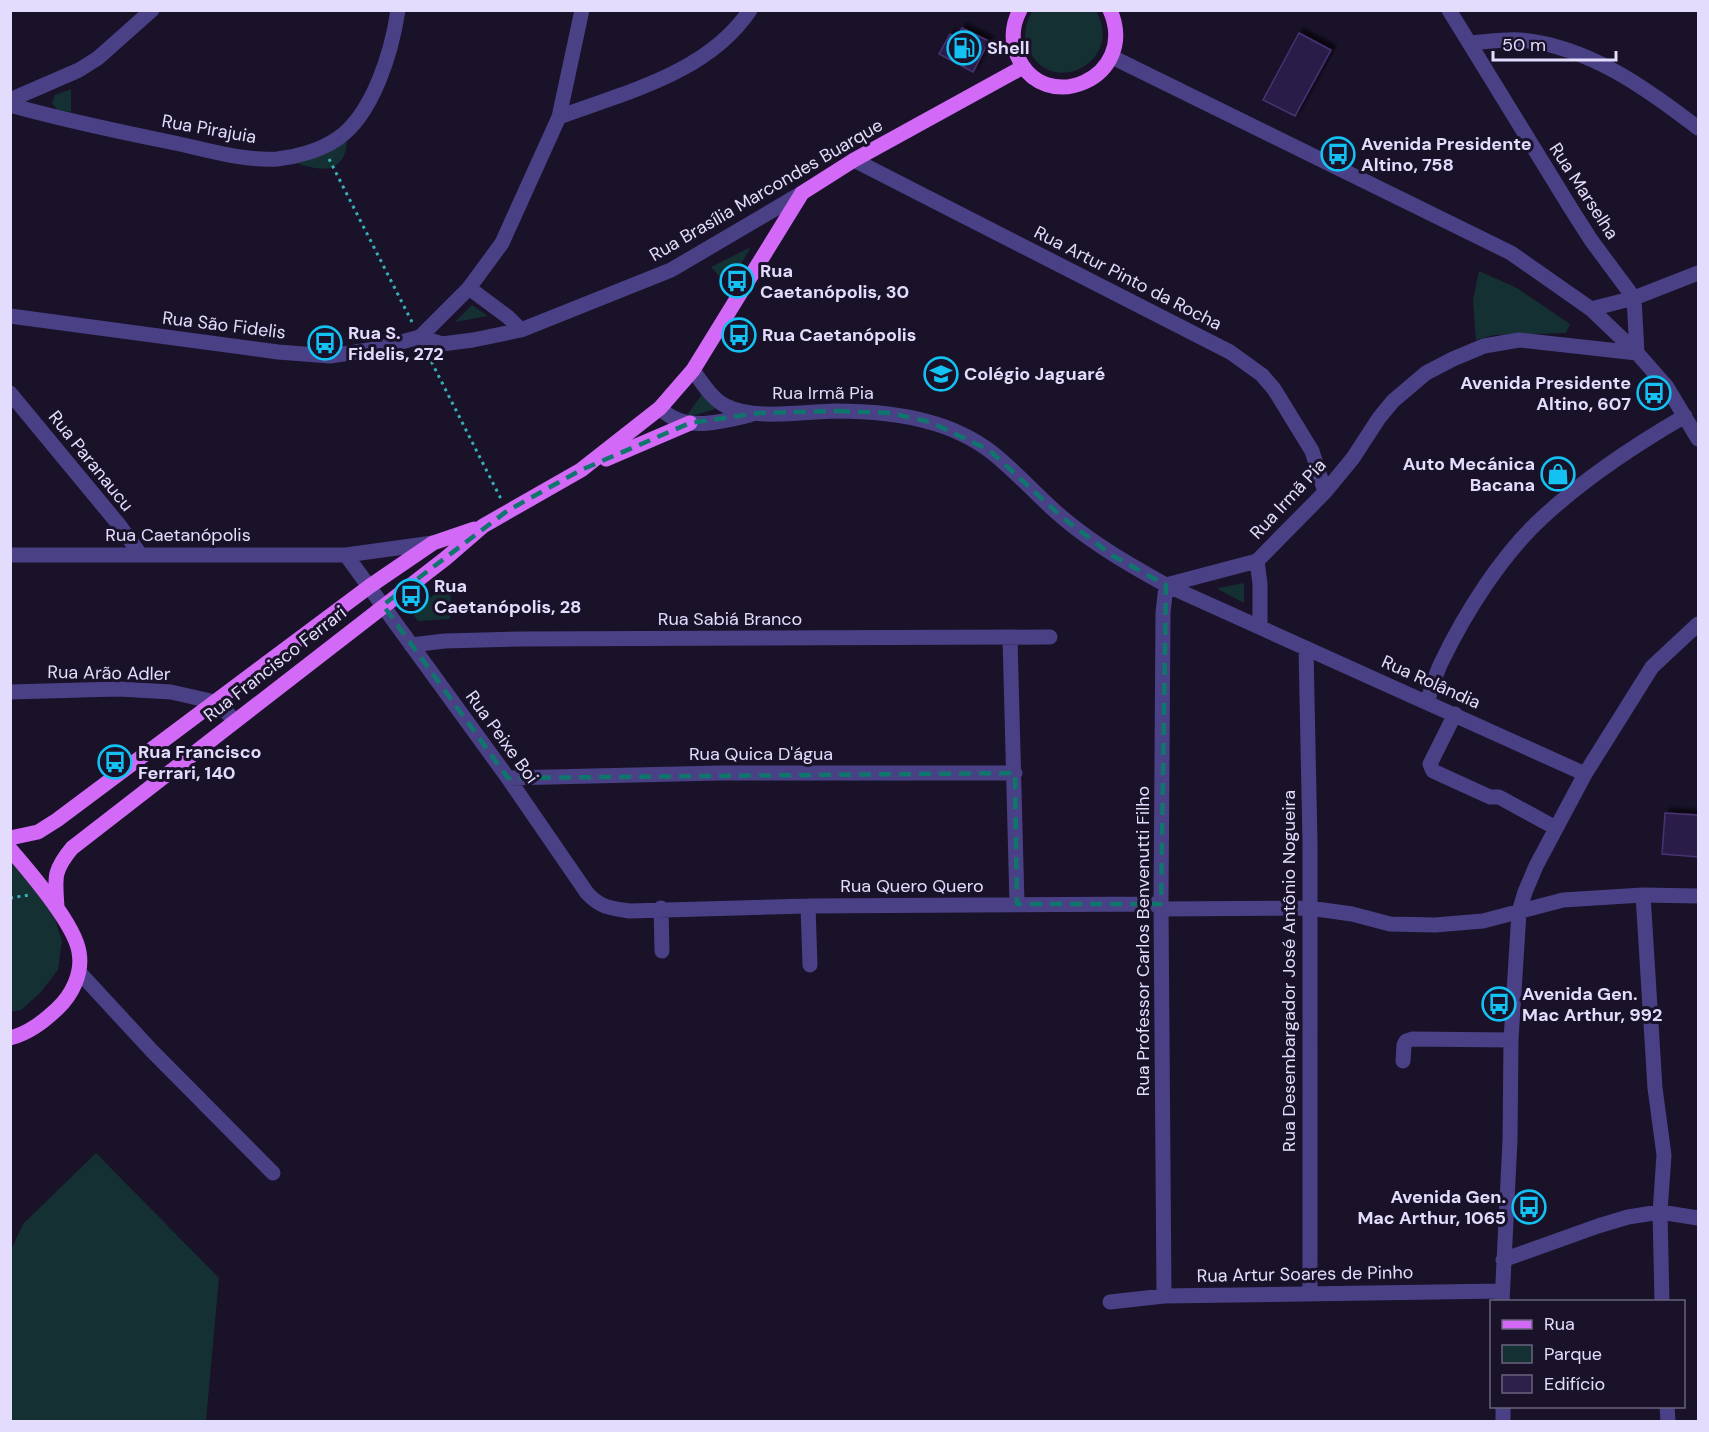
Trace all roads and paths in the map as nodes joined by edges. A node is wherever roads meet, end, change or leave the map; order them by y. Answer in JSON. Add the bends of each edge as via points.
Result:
{"nodes":[{"id":1,"x":152,"y":10,"type":"edge"},
{"id":2,"x":398,"y":10,"type":"edge"},
{"id":3,"x":582,"y":10,"type":"edge"},
{"id":4,"x":750,"y":10,"type":"edge"},
{"id":5,"x":1449,"y":10,"type":"edge"},
{"id":6,"x":1017,"y":11,"type":"edge"},
{"id":7,"x":1117,"y":13,"type":"edge"},
{"id":8,"x":1469,"y":43,"type":"junction"},
{"id":9,"x":1112,"y":57,"type":"junction"},
{"id":10,"x":1023,"y":67,"type":"junction"},
{"id":11,"x":10,"y":100,"type":"edge"},
{"id":12,"x":10,"y":105,"type":"edge"},
{"id":13,"x":559,"y":117,"type":"junction"},
{"id":14,"x":1698,"y":128,"type":"edge"},
{"id":15,"x":854,"y":160,"type":"junction"},
{"id":16,"x":802,"y":193,"type":"junction"},
{"id":17,"x":1698,"y":273,"type":"edge"},
{"id":18,"x":469,"y":288,"type":"junction"},
{"id":19,"x":1634,"y":298,"type":"junction"},
{"id":20,"x":1591,"y":309,"type":"junction"},
{"id":21,"x":10,"y":316,"type":"edge"},
{"id":22,"x":521,"y":330,"type":"junction"},
{"id":23,"x":420,"y":337,"type":"junction"},
{"id":24,"x":1637,"y":353,"type":"junction"},
{"id":25,"x":693,"y":370,"type":"junction"},
{"id":26,"x":10,"y":393,"type":"edge"},
{"id":27,"x":660,"y":408,"type":"junction"},
{"id":28,"x":759,"y":413,"type":"junction"},
{"id":29,"x":1685,"y":416,"type":"junction"},
{"id":30,"x":690,"y":423,"type":"junction"},
{"id":31,"x":1698,"y":439,"type":"edge"},
{"id":32,"x":581,"y":470,"type":"junction"},
{"id":33,"x":1325,"y":492,"type":"junction"},
{"id":34,"x":483,"y":526,"type":"junction"},
{"id":35,"x":433,"y":543,"type":"junction"},
{"id":36,"x":140,"y":554,"type":"junction"},
{"id":37,"x":10,"y":555,"type":"edge"},
{"id":38,"x":346,"y":555,"type":"junction"},
{"id":39,"x":1257,"y":561,"type":"junction"},
{"id":40,"x":1166,"y":585,"type":"junction"},
{"id":41,"x":370,"y":586,"type":"junction"},
{"id":42,"x":383,"y":605,"type":"junction"},
{"id":43,"x":1698,"y":624,"type":"edge"},
{"id":44,"x":1260,"y":627,"type":"junction"},
{"id":45,"x":1050,"y":637,"type":"dead end"},
{"id":46,"x":1010,"y":638,"type":"junction"},
{"id":47,"x":411,"y":645,"type":"junction"},
{"id":48,"x":1306,"y":648,"type":"junction"},
{"id":49,"x":10,"y":692,"type":"edge"},
{"id":50,"x":215,"y":702,"type":"junction"},
{"id":51,"x":1427,"y":702,"type":"junction"},
{"id":52,"x":1455,"y":714,"type":"junction"},
{"id":53,"x":236,"y":720,"type":"junction"},
{"id":54,"x":1015,"y":773,"type":"junction"},
{"id":55,"x":1585,"y":774,"type":"junction"},
{"id":56,"x":508,"y":778,"type":"junction"},
{"id":57,"x":1556,"y":828,"type":"junction"},
{"id":58,"x":10,"y":838,"type":"edge"},
{"id":59,"x":10,"y":849,"type":"edge"},
{"id":60,"x":587,"y":893,"type":"joint"},
{"id":61,"x":1643,"y":895,"type":"junction"},
{"id":62,"x":1698,"y":896,"type":"edge"},
{"id":63,"x":1017,"y":904,"type":"junction"},
{"id":64,"x":808,"y":906,"type":"junction"},
{"id":65,"x":1161,"y":906,"type":"junction"},
{"id":66,"x":57,"y":907,"type":"junction"},
{"id":67,"x":661,"y":908,"type":"junction"},
{"id":68,"x":1308,"y":908,"type":"junction"},
{"id":69,"x":1519,"y":912,"type":"junction"},
{"id":70,"x":662,"y":951,"type":"dead end"},
{"id":71,"x":810,"y":965,"type":"dead end"},
{"id":72,"x":79,"y":972,"type":"junction"},
{"id":73,"x":10,"y":1038,"type":"edge"},
{"id":74,"x":1511,"y":1040,"type":"junction"},
{"id":75,"x":1403,"y":1061,"type":"dead end"},
{"id":76,"x":273,"y":1173,"type":"dead end"},
{"id":77,"x":1660,"y":1212,"type":"junction"},
{"id":78,"x":1698,"y":1218,"type":"edge"},
{"id":79,"x":1503,"y":1260,"type":"junction"},
{"id":80,"x":1310,"y":1293,"type":"junction"},
{"id":81,"x":1164,"y":1296,"type":"junction"},
{"id":82,"x":1502,"y":1296,"type":"edge"},
{"id":83,"x":1662,"y":1300,"type":"edge"},
{"id":84,"x":1110,"y":1302,"type":"dead end"}],
"edges":[{"from":1,"to":11,"type":"street","via":[[98,58]]},
{"from":2,"to":12,"type":"street","name":"Rua Pirajuia","via":[[381,77],[370,100],[339,138],[306,153],[278,159],[241,157],[71,122]]},
{"from":3,"to":13,"type":"street"},
{"from":4,"to":13,"type":"street","via":[[729,37],[696,62]]},
{"from":5,"to":8,"type":"street","name":"Rua Marselha"},
{"from":6,"to":10,"type":"main road","via":[[1013,40]]},
{"from":7,"to":9,"type":"main road"},
{"from":8,"to":14,"type":"street","via":[[1519,40],[1581,55],[1613,68]]},
{"from":8,"to":19,"type":"street","name":"Rua Marselha","via":[[1586,232]]},
{"from":9,"to":10,"type":"main road","via":[[1091,80],[1070,87],[1039,81]]},
{"from":9,"to":20,"type":"street","via":[[1511,253]]},
{"from":10,"to":15,"type":"main road","name":"Rua Brasília Marcondes Buarque"},
{"from":13,"to":18,"type":"street","via":[[502,243]]},
{"from":15,"to":16,"type":"main road","name":"Rua Brasília Marcondes Buarque"},
{"from":15,"to":33,"type":"street","name":"Rua Artur Pinto da Rocha","via":[[1230,352],[1274,389],[1312,451]]},
{"from":16,"to":22,"type":"street","name":"Rua Brasília Marcondes Buarque","via":[[671,270]]},
{"from":16,"to":25,"type":"main road","name":"Rua Caetanópolis"},
{"from":17,"to":19,"type":"street"},
{"from":18,"to":22,"type":"street"},
{"from":18,"to":23,"type":"street"},
{"from":19,"to":20,"type":"street"},
{"from":19,"to":24,"type":"street"},
{"from":20,"to":24,"type":"street"},
{"from":21,"to":23,"type":"street","name":"Rua São Fidelis","via":[[330,356]]},
{"from":22,"to":23,"type":"street","name":"Rua Brasília Marcondes Buarque","via":[[442,344]]},
{"from":24,"to":29,"type":"street","via":[[1667,387]]},
{"from":24,"to":33,"type":"street","name":"Rua Irmã Pia","via":[[1519,340],[1484,346],[1453,359],[1425,373],[1393,401]]},
{"from":25,"to":27,"type":"main road","name":"Rua Caetanópolis"},
{"from":25,"to":28,"type":"street","name":"Rua Irmã Pia","via":[[725,406]]},
{"from":26,"to":36,"type":"street","name":"Rua Paranaucu"},
{"from":27,"to":30,"type":"street","name":"Rua Irmã Pia","via":[[674,419]]},
{"from":27,"to":32,"type":"main road","name":"Rua Caetanópolis"},
{"from":28,"to":30,"type":"street","name":"Rua Irmã Pia","via":[[722,422]]},
{"from":28,"to":40,"type":"street","name":"Rua Irmã Pia","via":[[890,413],[958,432],[989,450],[1063,518],[1113,556]]},
{"from":29,"to":31,"type":"street"},
{"from":29,"to":51,"type":"street","via":[[1595,475],[1543,517],[1511,552],[1487,582],[1440,664]]},
{"from":30,"to":32,"type":"main road"},
{"from":32,"to":34,"type":"main road","name":"Rua Caetanópolis"},
{"from":33,"to":39,"type":"street","name":"Rua Irmã Pia"},
{"from":34,"to":35,"type":"main road","name":"Rua Caetanópolis"},
{"from":34,"to":42,"type":"main road","name":"Rua Caetanópolis"},
{"from":35,"to":38,"type":"street","name":"Rua Caetanópolis"},
{"from":35,"to":41,"type":"main road","name":"Rua Caetanópolis"},
{"from":36,"to":37,"type":"street","name":"Rua Caetanópolis"},
{"from":36,"to":38,"type":"street","name":"Rua Caetanópolis"},
{"from":38,"to":41,"type":"street"},
{"from":39,"to":40,"type":"street","name":"Rua Irmã Pia"},
{"from":39,"to":44,"type":"street"},
{"from":40,"to":44,"type":"street","name":"Rua Rolândia"},
{"from":40,"to":65,"type":"street","name":"Rua Professor Carlos Benvenutti Filho"},
{"from":41,"to":42,"type":"street"},
{"from":41,"to":50,"type":"main road","name":"Rua Francisco Ferrari"},
{"from":42,"to":47,"type":"street","name":"Rua Peixe Boi"},
{"from":42,"to":53,"type":"main road","name":"Rua Francisco Ferrari"},
{"from":43,"to":55,"type":"street","via":[[1652,667]]},
{"from":44,"to":48,"type":"street","name":"Rua Rolândia"},
{"from":45,"to":46,"type":"street","name":"Rua Sabiá Branco"},
{"from":46,"to":47,"type":"street","name":"Rua Sabiá Branco","via":[[518,639],[445,640]]},
{"from":46,"to":54,"type":"street"},
{"from":47,"to":56,"type":"street","name":"Rua Peixe Boi"},
{"from":48,"to":51,"type":"street","name":"Rua Rolândia"},
{"from":48,"to":68,"type":"street","name":"Rua Desembargador José Antônio Nogueira"},
{"from":49,"to":50,"type":"street","name":"Rua Arão Adler","via":[[171,692]]},
{"from":50,"to":53,"type":"street","name":"Rua Arão Adler"},
{"from":50,"to":58,"type":"main road","name":"Rua Francisco Ferrari","via":[[57,820],[38,832]]},
{"from":51,"to":52,"type":"street","name":"Rua Rolândia"},
{"from":52,"to":55,"type":"street","name":"Rua Rolândia"},
{"from":52,"to":57,"type":"street","via":[[1431,760],[1433,771],[1499,797]]},
{"from":53,"to":66,"type":"main road","name":"Rua Francisco Ferrari","via":[[72,848],[60,863],[55,878]]},
{"from":54,"to":56,"type":"street","name":"Rua Quica D'água","via":[[719,772]]},
{"from":54,"to":63,"type":"street"},
{"from":55,"to":57,"type":"street"},
{"from":56,"to":60,"type":"street","name":"Rua Peixe Boi"},
{"from":57,"to":69,"type":"street"},
{"from":59,"to":66,"type":"main road"},
{"from":60,"to":67,"type":"street","name":"Rua Quero Quero","via":[[597,904],[610,908]]},
{"from":61,"to":62,"type":"street","name":"Rua Quero Quero"},
{"from":61,"to":69,"type":"street","name":"Rua Quero Quero","via":[[1563,900]]},
{"from":61,"to":77,"type":"street","via":[[1664,1155]]},
{"from":63,"to":64,"type":"street","name":"Rua Quero Quero"},
{"from":63,"to":65,"type":"street","name":"Rua Quero Quero"},
{"from":64,"to":67,"type":"street","name":"Rua Quero Quero"},
{"from":64,"to":71,"type":"street"},
{"from":65,"to":68,"type":"street","name":"Rua Quero Quero"},
{"from":65,"to":81,"type":"street","name":"Rua Professor Carlos Benvenutti Filho"},
{"from":66,"to":72,"type":"main road","via":[[80,951]]},
{"from":67,"to":70,"type":"street"},
{"from":68,"to":69,"type":"street","name":"Rua Quero Quero","via":[[1411,926],[1483,921]]},
{"from":68,"to":80,"type":"street","name":"Rua Desembargador José Antônio Nogueira"},
{"from":69,"to":74,"type":"street"},
{"from":72,"to":73,"type":"main road","via":[[61,1005],[22,1035]]},
{"from":72,"to":76,"type":"street"},
{"from":74,"to":75,"type":"street","via":[[1412,1039],[1404,1045]]},
{"from":74,"to":79,"type":"street"},
{"from":77,"to":78,"type":"street"},
{"from":77,"to":79,"type":"street","via":[[1598,1226]]},
{"from":77,"to":83,"type":"street"},
{"from":79,"to":82,"type":"street"},
{"from":80,"to":81,"type":"street","name":"Rua Artur Soares de Pinho"},
{"from":80,"to":82,"type":"street","name":"Rua Artur Soares de Pinho"},
{"from":81,"to":84,"type":"street","name":"Rua Artur Soares de Pinho"}]}
